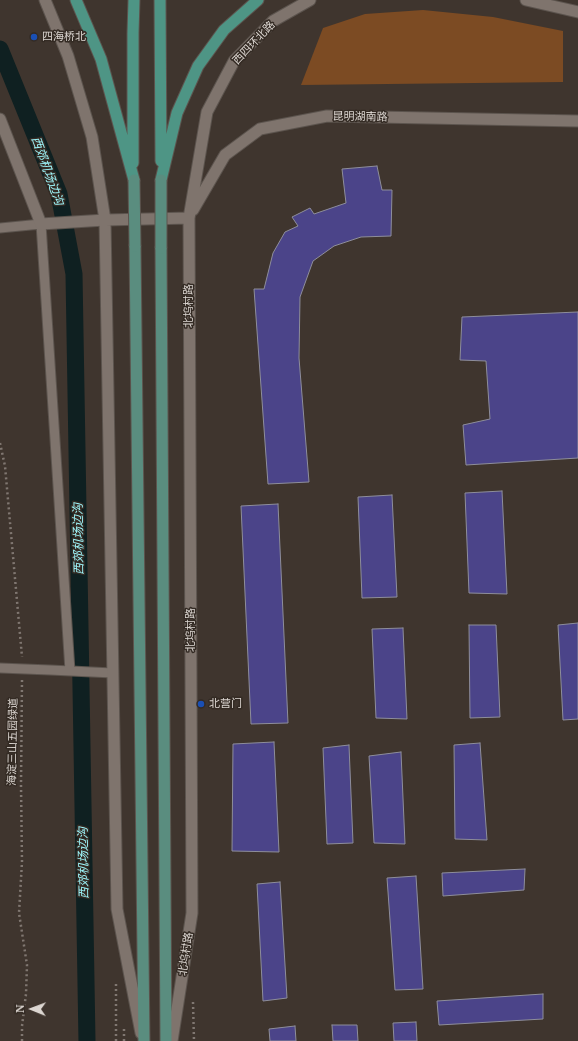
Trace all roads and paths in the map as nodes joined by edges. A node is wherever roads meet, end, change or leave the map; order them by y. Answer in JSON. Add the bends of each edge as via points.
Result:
{"nodes":[{"id":1,"x":45,"y":0,"type":"edge"},
{"id":2,"x":76,"y":0,"type":"edge"},
{"id":3,"x":134,"y":0,"type":"edge"},
{"id":4,"x":160,"y":0,"type":"edge"},
{"id":5,"x":258,"y":0,"type":"edge"},
{"id":6,"x":310,"y":0,"type":"edge"},
{"id":7,"x":526,"y":0,"type":"edge"},
{"id":8,"x":578,"y":12,"type":"edge"},
{"id":9,"x":0,"y":119,"type":"edge"},
{"id":10,"x":578,"y":121,"type":"edge"},
{"id":11,"x":134,"y":180,"type":"junction"},
{"id":12,"x":161,"y":180,"type":"junction"},
{"id":13,"x":189,"y":218,"type":"junction"},
{"id":14,"x":105,"y":220,"type":"junction"},
{"id":15,"x":41,"y":224,"type":"junction"},
{"id":16,"x":0,"y":228,"type":"edge"},
{"id":17,"x":0,"y":443,"type":"edge"},
{"id":18,"x":0,"y":668,"type":"edge"},
{"id":19,"x":22,"y":669,"type":"junction"},
{"id":20,"x":71,"y":671,"type":"junction"},
{"id":21,"x":112,"y":673,"type":"junction"},
{"id":22,"x":124,"y":1029,"type":"dead end"},
{"id":23,"x":22,"y":1041,"type":"edge"},
{"id":24,"x":124,"y":1041,"type":"edge"},
{"id":25,"x":144,"y":1041,"type":"edge"},
{"id":26,"x":166,"y":1041,"type":"edge"},
{"id":27,"x":172,"y":1041,"type":"edge"}],
"edges":[{"from":1,"to":14,"type":"street","via":[[68,56],[92,137]]},
{"from":2,"to":11,"type":"highway","via":[[101,59]]},
{"from":3,"to":11,"type":"highway"},
{"from":4,"to":12,"type":"highway"},
{"from":5,"to":12,"type":"highway","via":[[224,30],[198,66],[177,113]]},
{"from":6,"to":13,"type":"street","name":"西四环北路","via":[[273,21],[234,61],[207,112]]},
{"from":7,"to":8,"type":"street"},
{"from":9,"to":15,"type":"street"},
{"from":10,"to":13,"type":"street","name":"昆明湖南路","via":[[327,116],[260,129],[226,155]]},
{"from":11,"to":25,"type":"main road","bridge":true},
{"from":12,"to":26,"type":"main road","name":"北坞村路","bridge":true},
{"from":13,"to":14,"type":"street"},
{"from":13,"to":27,"type":"street","name":"北坞村路","via":[[192,913]]},
{"from":14,"to":15,"type":"street"},
{"from":14,"to":21,"type":"street"},
{"from":15,"to":16,"type":"lane"},
{"from":15,"to":20,"type":"lane"},
{"from":17,"to":19,"type":"path","name":"海淀三山五园绿道","via":[[5,466]]},
{"from":18,"to":19,"type":"lane"},
{"from":19,"to":20,"type":"lane"},
{"from":19,"to":23,"type":"path","name":"海淀三山五园绿道","via":[[22,862],[19,913],[27,965]]},
{"from":20,"to":21,"type":"lane"},
{"from":21,"to":25,"type":"street","via":[[116,909]]},
{"from":22,"to":24,"type":"path"}]}
